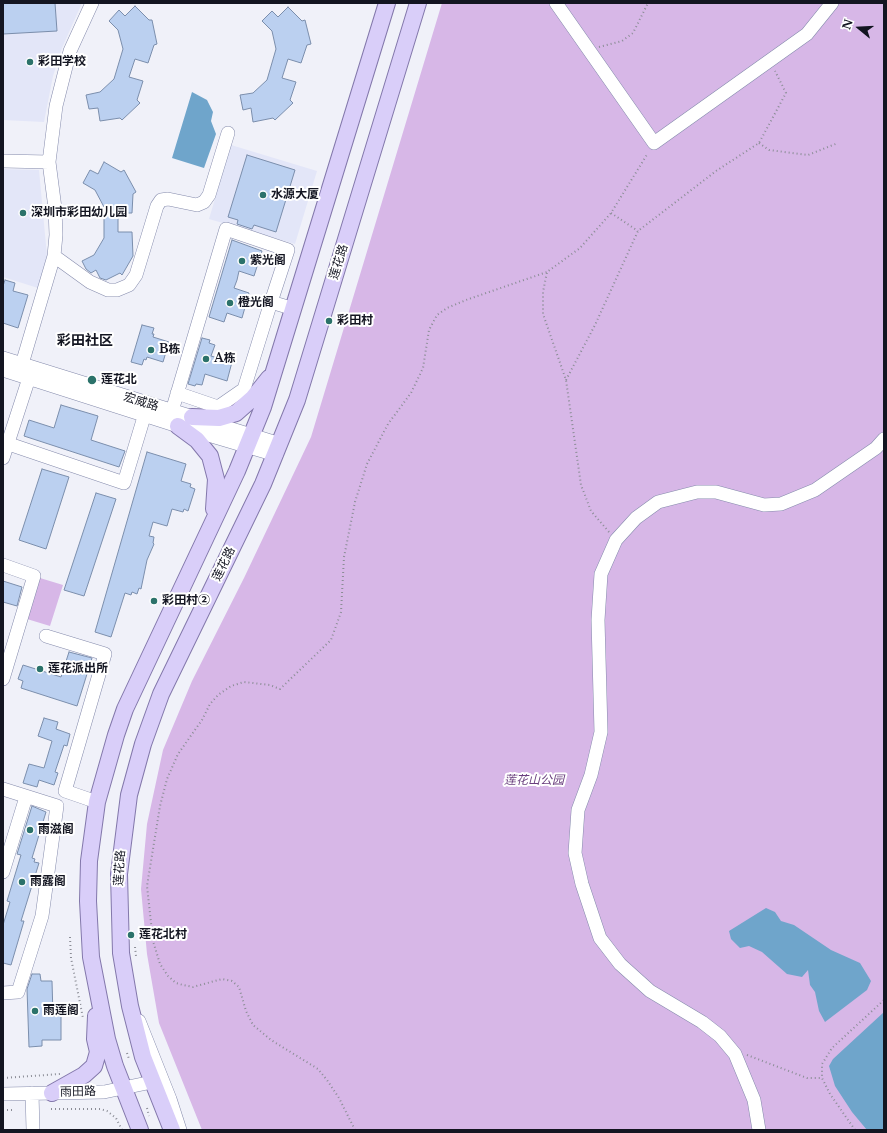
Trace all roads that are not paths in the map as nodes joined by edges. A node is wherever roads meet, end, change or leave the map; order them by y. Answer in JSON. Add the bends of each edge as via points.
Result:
{"nodes":[{"id":1,"x":92,"y":3,"type":"edge"},
{"id":2,"x":387,"y":3,"type":"edge"},
{"id":3,"x":418,"y":3,"type":"edge"},
{"id":4,"x":556,"y":3,"type":"edge"},
{"id":5,"x":832,"y":3,"type":"edge"},
{"id":6,"x":228,"y":133,"type":"dead end"},
{"id":7,"x":3,"y":161,"type":"edge"},
{"id":8,"x":49,"y":162,"type":"junction"},
{"id":9,"x":54,"y":256,"type":"junction"},
{"id":10,"x":271,"y":302,"type":"junction"},
{"id":11,"x":294,"y":309,"type":"junction"},
{"id":12,"x":3,"y":358,"type":"edge"},
{"id":13,"x":22,"y":364,"type":"junction"},
{"id":14,"x":3,"y":370,"type":"edge"},
{"id":15,"x":275,"y":371,"type":"junction"},
{"id":16,"x":29,"y":378,"type":"junction"},
{"id":17,"x":177,"y":394,"type":"junction"},
{"id":18,"x":146,"y":410,"type":"junction"},
{"id":19,"x":192,"y":417,"type":"junction"},
{"id":20,"x":175,"y":419,"type":"junction"},
{"id":21,"x":884,"y":439,"type":"edge"},
{"id":22,"x":250,"y":441,"type":"junction"},
{"id":23,"x":5,"y":442,"type":"edge"},
{"id":24,"x":278,"y":450,"type":"junction"},
{"id":25,"x":3,"y":458,"type":"edge"},
{"id":26,"x":213,"y":520,"type":"junction"},
{"id":27,"x":3,"y":566,"type":"edge"},
{"id":28,"x":46,"y":636,"type":"dead end"},
{"id":29,"x":3,"y":679,"type":"edge"},
{"id":30,"x":3,"y":789,"type":"edge"},
{"id":31,"x":26,"y":797,"type":"junction"},
{"id":32,"x":97,"y":802,"type":"junction"},
{"id":33,"x":3,"y":872,"type":"edge"},
{"id":34,"x":3,"y":993,"type":"edge"},
{"id":35,"x":98,"y":1000,"type":"junction"},
{"id":36,"x":130,"y":1006,"type":"junction"},
{"id":37,"x":152,"y":1082,"type":"junction"},
{"id":38,"x":123,"y":1088,"type":"junction"},
{"id":39,"x":32,"y":1093,"type":"junction"},
{"id":40,"x":52,"y":1093,"type":"junction"},
{"id":41,"x":3,"y":1094,"type":"edge"},
{"id":42,"x":33,"y":1130,"type":"edge"},
{"id":43,"x":140,"y":1130,"type":"edge"},
{"id":44,"x":172,"y":1130,"type":"edge"},
{"id":45,"x":180,"y":1130,"type":"edge"},
{"id":46,"x":759,"y":1130,"type":"edge"}],
"edges":[{"from":1,"to":8,"type":"street","via":[[73,44],[62,78],[54,113]]},
{"from":2,"to":11,"type":"main road"},
{"from":3,"to":24,"type":"main road","name":"莲花路","via":[[297,400]]},
{"from":4,"to":5,"type":"street","via":[[654,143],[807,34]]},
{"from":6,"to":9,"type":"street","via":[[209,195],[204,202],[197,205],[168,199],[161,200],[157,206],[136,275],[129,285],[117,290],[108,290],[90,282]]},
{"from":7,"to":8,"type":"street"},
{"from":8,"to":9,"type":"street","via":[[55,208]]},
{"from":9,"to":13,"type":"street"},
{"from":10,"to":11,"type":"street"},
{"from":10,"to":17,"type":"street","via":[[244,389],[218,407]]},
{"from":10,"to":17,"type":"street","via":[[288,250],[226,229]]},
{"from":11,"to":15,"type":"main road"},
{"from":12,"to":13,"type":"street","name":"宏威路"},
{"from":13,"to":18,"type":"street","name":"宏威路"},
{"from":14,"to":16,"type":"street","name":"宏威路"},
{"from":15,"to":19,"type":"main road","via":[[253,398],[236,413],[219,418]]},
{"from":15,"to":22,"type":"main road"},
{"from":16,"to":18,"type":"street","name":"宏威路"},
{"from":16,"to":23,"type":"street"},
{"from":17,"to":20,"type":"street"},
{"from":18,"to":20,"type":"street","name":"宏威路"},
{"from":18,"to":23,"type":"street","via":[[124,483]]},
{"from":19,"to":20,"type":"street","name":"宏威路"},
{"from":19,"to":22,"type":"street","name":"宏威路"},
{"from":20,"to":22,"type":"street","name":"宏威路"},
{"from":20,"to":26,"type":"main road","via":[[210,456],[214,467],[216,494]]},
{"from":21,"to":46,"type":"street","via":[[876,448],[815,490],[780,504],[764,505],[716,492],[697,492],[658,502],[636,518],[616,540],[601,574],[598,620],[601,732],[591,775],[578,810],[575,853],[582,884],[600,938],[620,964],[650,991],[702,1022],[720,1036],[736,1054],[754,1100]]},
{"from":22,"to":24,"type":"street","name":"宏威路"},
{"from":22,"to":26,"type":"main road"},
{"from":23,"to":25,"type":"street"},
{"from":24,"to":36,"type":"main road","name":"莲花路","via":[[162,694],[136,769],[125,821],[119,880],[121,953]]},
{"from":26,"to":32,"type":"main road","via":[[125,709]]},
{"from":27,"to":29,"type":"street","via":[[34,576]]},
{"from":28,"to":32,"type":"street","via":[[106,654],[65,791]]},
{"from":30,"to":31,"type":"street"},
{"from":31,"to":33,"type":"street"},
{"from":31,"to":34,"type":"street","via":[[57,806],[42,916],[18,992]]},
{"from":32,"to":35,"type":"main road","via":[[89,861],[88,901],[91,957]]},
{"from":35,"to":38,"type":"main road","via":[[107,1039]]},
{"from":35,"to":40,"type":"main road","via":[[95,1039],[98,1052],[94,1066],[84,1075]]},
{"from":36,"to":37,"type":"main road","name":"莲花路"},
{"from":36,"to":45,"type":"street","via":[[148,1042]]},
{"from":37,"to":38,"type":"street","name":"雨田路"},
{"from":37,"to":44,"type":"main road","name":"莲花路"},
{"from":38,"to":40,"type":"street","name":"雨田路","via":[[104,1092]]},
{"from":38,"to":43,"type":"main road"},
{"from":39,"to":40,"type":"street","name":"雨田路"},
{"from":39,"to":41,"type":"street","name":"雨田路"},
{"from":39,"to":42,"type":"street"}]}
